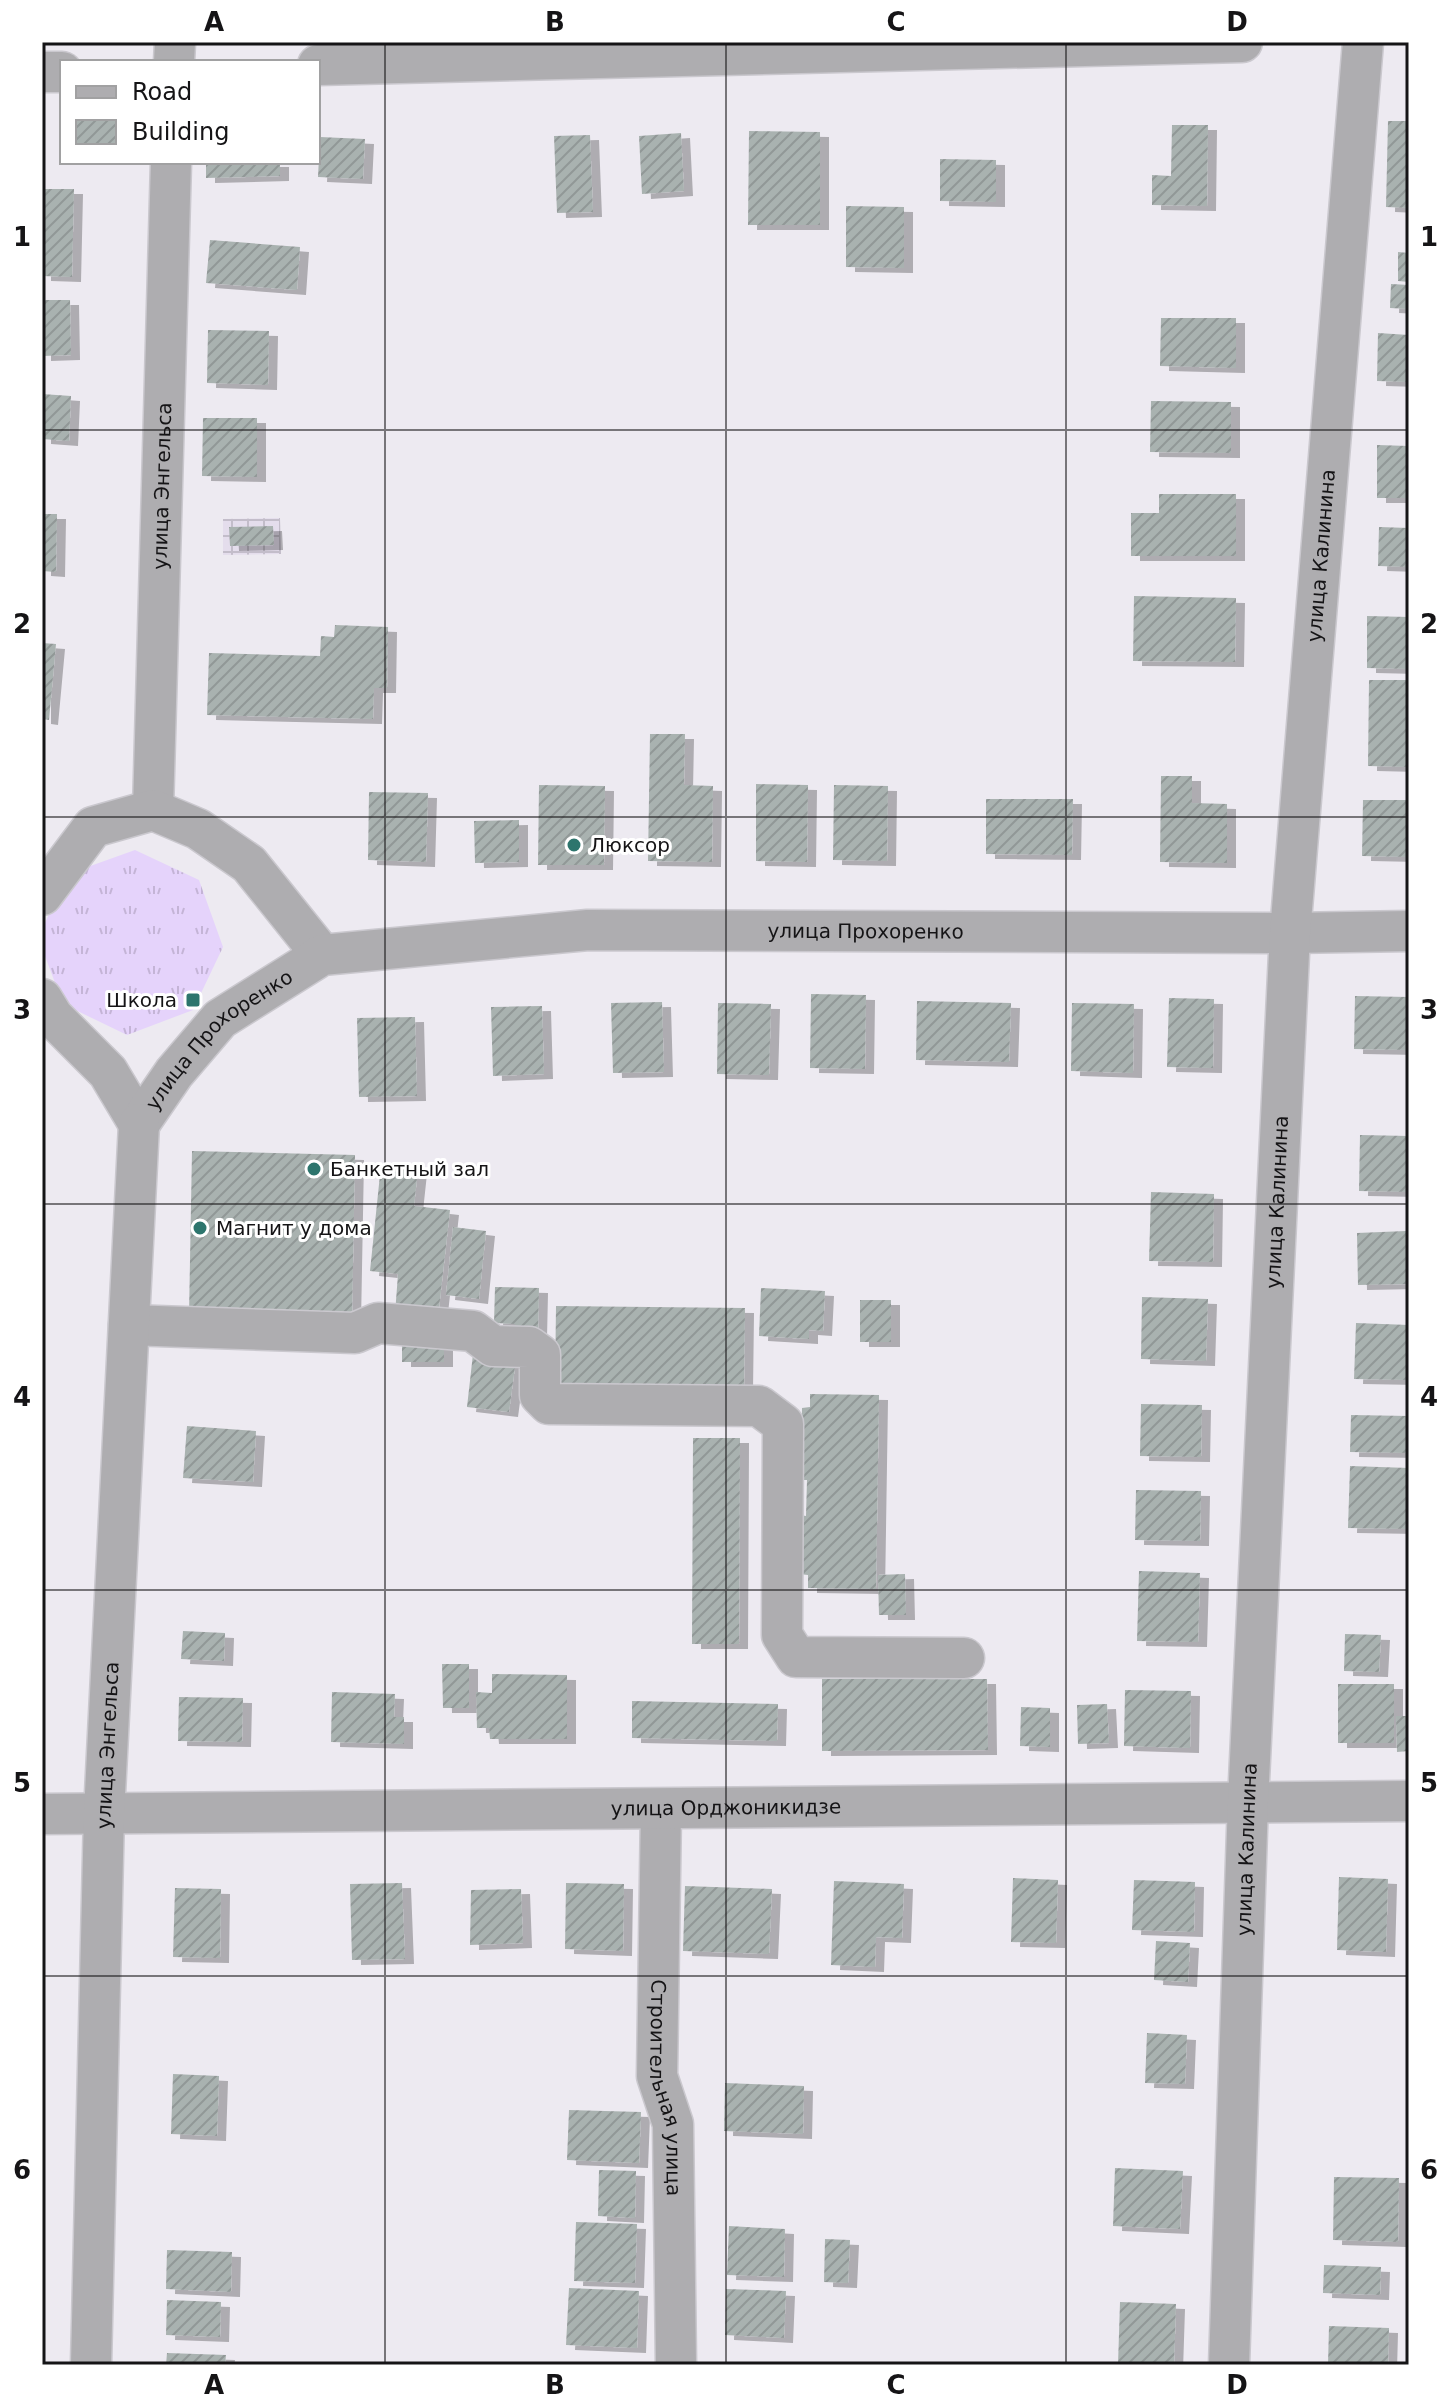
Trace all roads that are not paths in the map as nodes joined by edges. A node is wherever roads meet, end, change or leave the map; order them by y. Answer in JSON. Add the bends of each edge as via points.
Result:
{"nodes":[{"id":1,"x":1242,"y":42,"type":"edge"},
{"id":2,"x":1363,"y":42,"type":"edge"},
{"id":3,"x":320,"y":65,"type":"edge"},
{"id":4,"x":171,"y":164,"type":"edge"},
{"id":5,"x":153,"y":810,"type":"junction"},
{"id":6,"x":42,"y":895,"type":"edge"},
{"id":7,"x":1409,"y":931,"type":"edge"},
{"id":8,"x":1290,"y":933,"type":"junction"},
{"id":9,"x":322,"y":955,"type":"junction"},
{"id":10,"x":42,"y":999,"type":"edge"},
{"id":11,"x":139,"y":1124,"type":"junction"},
{"id":12,"x":129,"y":1325,"type":"junction"},
{"id":13,"x":964,"y":1658,"type":"dead end"},
{"id":14,"x":1248,"y":1801,"type":"junction"},
{"id":15,"x":1409,"y":1801,"type":"edge"},
{"id":16,"x":661,"y":1809,"type":"junction"},
{"id":17,"x":104,"y":1813,"type":"junction"},
{"id":18,"x":42,"y":1814,"type":"edge"},
{"id":19,"x":91,"y":2365,"type":"edge"},
{"id":20,"x":676,"y":2365,"type":"edge"},
{"id":21,"x":1229,"y":2365,"type":"edge"}],
"edges":[{"from":1,"to":3,"type":"street"},
{"from":2,"to":8,"type":"street","name":"улица Калинина"},
{"from":4,"to":5,"type":"street","name":"улица Энгельса"},
{"from":5,"to":6,"type":"street","via":[[93,827]]},
{"from":5,"to":9,"type":"street","via":[[198,829],[249,864]]},
{"from":7,"to":8,"type":"street","name":"улица Прохоренко"},
{"from":8,"to":9,"type":"street","name":"улица Прохоренко","via":[[588,930]]},
{"from":8,"to":14,"type":"street","name":"улица Калинина"},
{"from":9,"to":11,"type":"street","name":"улица Прохоренко","via":[[220,1019]]},
{"from":10,"to":11,"type":"street","name":"улица Прохоренко","via":[[108,1072]]},
{"from":11,"to":12,"type":"street","name":"улица Энгельса"},
{"from":12,"to":13,"type":"street","via":[[355,1333],[378,1323],[473,1331],[493,1346],[529,1347],[540,1355],[540,1395],[549,1404],[759,1406],[783,1424],[782,1635],[796,1657]]},
{"from":12,"to":17,"type":"street","name":"улица Энгельса"},
{"from":14,"to":15,"type":"street","name":"улица Орджоникидзе"},
{"from":14,"to":16,"type":"street","name":"улица Орджоникидзе"},
{"from":14,"to":21,"type":"street","name":"улица Калинина"},
{"from":16,"to":17,"type":"street","name":"улица Орджоникидзе"},
{"from":16,"to":20,"type":"street","name":"Строительная улица","via":[[657,2076],[673,2124]]},
{"from":17,"to":18,"type":"street","name":"улица Орджоникидзе"},
{"from":17,"to":19,"type":"street","name":"улица Энгельса"}]}
